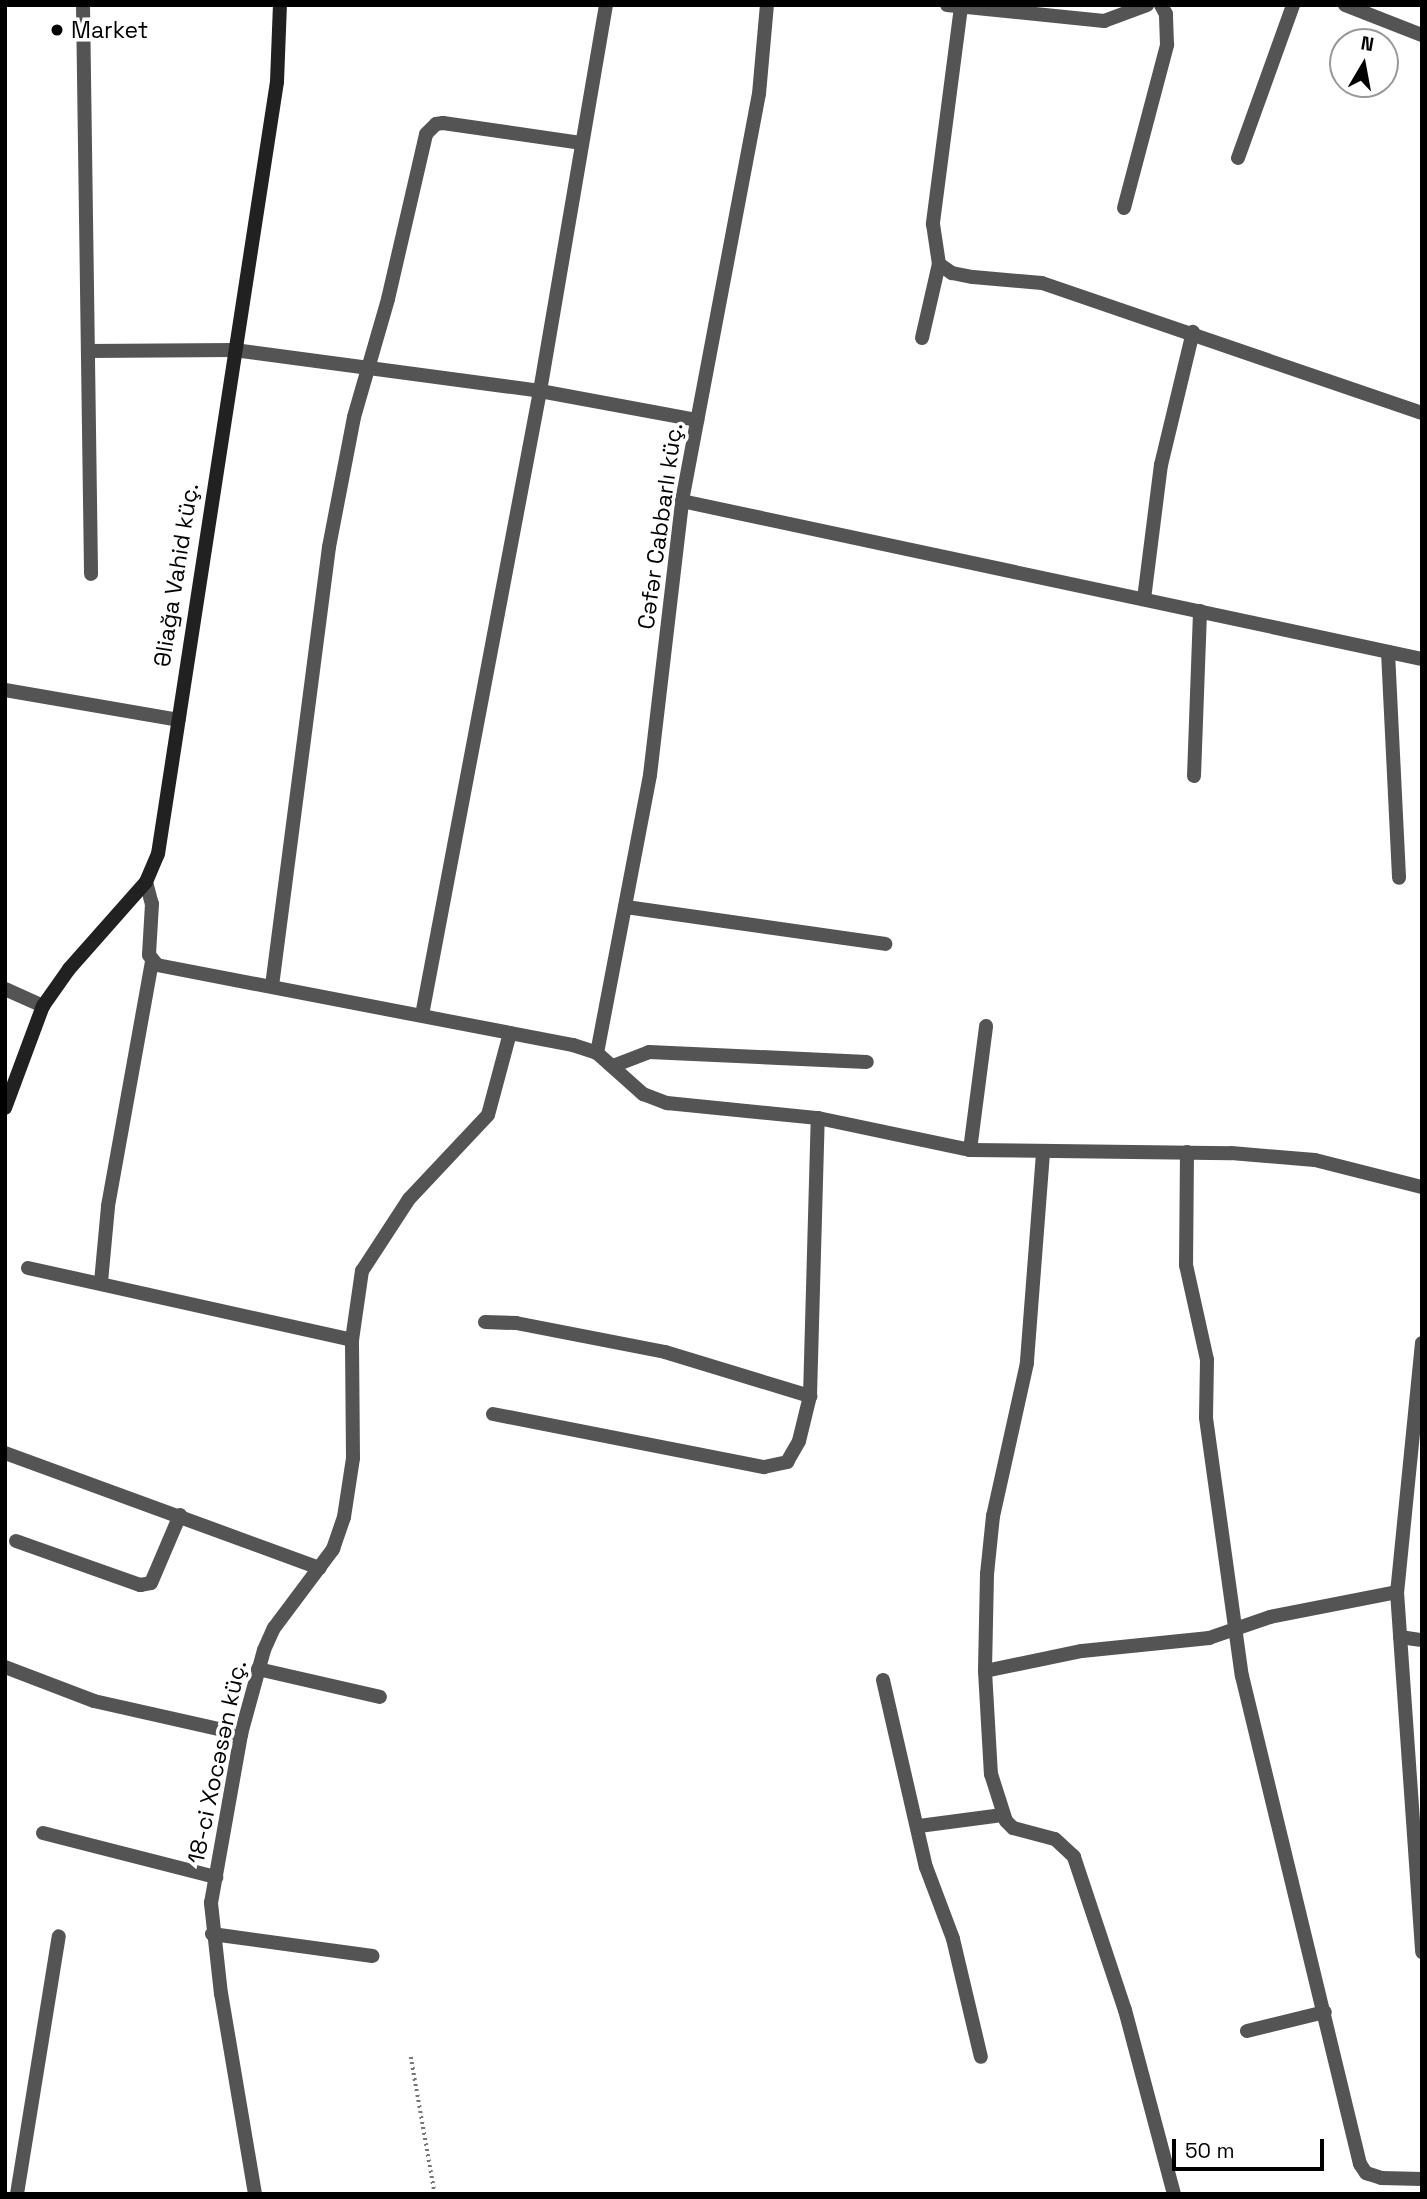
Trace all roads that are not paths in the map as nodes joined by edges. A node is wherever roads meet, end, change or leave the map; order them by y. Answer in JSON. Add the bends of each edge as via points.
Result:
{"nodes":[{"id":1,"x":83,"y":5,"type":"edge"},
{"id":2,"x":280,"y":5,"type":"edge"},
{"id":3,"x":606,"y":5,"type":"edge"},
{"id":4,"x":767,"y":5,"type":"edge"},
{"id":5,"x":1147,"y":5,"type":"edge"},
{"id":6,"x":1161,"y":5,"type":"edge"},
{"id":7,"x":1293,"y":5,"type":"edge"},
{"id":8,"x":1345,"y":5,"type":"edge"},
{"id":9,"x":954,"y":6,"type":"edge"},
{"id":10,"x":1038,"y":11,"type":"edge"},
{"id":11,"x":1422,"y":35,"type":"edge"},
{"id":12,"x":580,"y":143,"type":"junction"},
{"id":13,"x":1238,"y":159,"type":"dead end"},
{"id":14,"x":1124,"y":208,"type":"dead end"},
{"id":15,"x":939,"y":264,"type":"junction"},
{"id":16,"x":1193,"y":332,"type":"junction"},
{"id":17,"x":922,"y":338,"type":"dead end"},
{"id":18,"x":234,"y":350,"type":"junction"},
{"id":19,"x":88,"y":351,"type":"junction"},
{"id":20,"x":368,"y":367,"type":"junction"},
{"id":21,"x":540,"y":391,"type":"junction"},
{"id":22,"x":1422,"y":414,"type":"edge"},
{"id":23,"x":697,"y":420,"type":"junction"},
{"id":24,"x":682,"y":501,"type":"junction"},
{"id":25,"x":91,"y":574,"type":"dead end"},
{"id":26,"x":1144,"y":599,"type":"junction"},
{"id":27,"x":1200,"y":611,"type":"junction"},
{"id":28,"x":1388,"y":652,"type":"junction"},
{"id":29,"x":1422,"y":659,"type":"edge"},
{"id":30,"x":5,"y":690,"type":"edge"},
{"id":31,"x":178,"y":720,"type":"junction"},
{"id":32,"x":1194,"y":776,"type":"dead end"},
{"id":33,"x":1399,"y":878,"type":"dead end"},
{"id":34,"x":146,"y":883,"type":"junction"},
{"id":35,"x":625,"y":907,"type":"junction"},
{"id":36,"x":885,"y":944,"type":"dead end"},
{"id":37,"x":152,"y":961,"type":"junction"},
{"id":38,"x":272,"y":986,"type":"junction"},
{"id":39,"x":5,"y":989,"type":"edge"},
{"id":40,"x":43,"y":1006,"type":"junction"},
{"id":41,"x":422,"y":1015,"type":"junction"},
{"id":42,"x":986,"y":1026,"type":"dead end"},
{"id":43,"x":510,"y":1033,"type":"junction"},
{"id":44,"x":597,"y":1053,"type":"junction"},
{"id":45,"x":867,"y":1062,"type":"dead end"},
{"id":46,"x":613,"y":1066,"type":"junction"},
{"id":47,"x":5,"y":1108,"type":"edge"},
{"id":48,"x":818,"y":1118,"type":"junction"},
{"id":49,"x":970,"y":1150,"type":"junction"},
{"id":50,"x":1187,"y":1152,"type":"junction"},
{"id":51,"x":1043,"y":1153,"type":"junction"},
{"id":52,"x":1422,"y":1187,"type":"edge"},
{"id":53,"x":28,"y":1268,"type":"dead end"},
{"id":54,"x":101,"y":1282,"type":"junction"},
{"id":55,"x":485,"y":1322,"type":"dead end"},
{"id":56,"x":352,"y":1340,"type":"junction"},
{"id":57,"x":1422,"y":1343,"type":"edge"},
{"id":58,"x":810,"y":1396,"type":"junction"},
{"id":59,"x":493,"y":1414,"type":"dead end"},
{"id":60,"x":1418,"y":1450,"type":"edge"},
{"id":61,"x":5,"y":1453,"type":"edge"},
{"id":62,"x":180,"y":1515,"type":"junction"},
{"id":63,"x":16,"y":1541,"type":"dead end"},
{"id":64,"x":320,"y":1568,"type":"junction"},
{"id":65,"x":1397,"y":1592,"type":"junction"},
{"id":66,"x":1232,"y":1631,"type":"junction"},
{"id":67,"x":1400,"y":1637,"type":"junction"},
{"id":68,"x":1422,"y":1640,"type":"edge"},
{"id":69,"x":5,"y":1667,"type":"edge"},
{"id":70,"x":258,"y":1669,"type":"junction"},
{"id":71,"x":985,"y":1671,"type":"junction"},
{"id":72,"x":883,"y":1680,"type":"dead end"},
{"id":73,"x":380,"y":1697,"type":"dead end"},
{"id":74,"x":241,"y":1734,"type":"junction"},
{"id":75,"x":1002,"y":1815,"type":"junction"},
{"id":76,"x":919,"y":1826,"type":"junction"},
{"id":77,"x":43,"y":1833,"type":"dead end"},
{"id":78,"x":216,"y":1877,"type":"junction"},
{"id":79,"x":212,"y":1934,"type":"junction"},
{"id":80,"x":59,"y":1936,"type":"dead end"},
{"id":81,"x":1422,"y":1952,"type":"edge"},
{"id":82,"x":373,"y":1955,"type":"dead end"},
{"id":83,"x":1325,"y":2011,"type":"junction"},
{"id":84,"x":1248,"y":2031,"type":"dead end"},
{"id":85,"x":981,"y":2057,"type":"dead end"},
{"id":86,"x":1422,"y":2179,"type":"edge"},
{"id":87,"x":17,"y":2194,"type":"edge"},
{"id":88,"x":255,"y":2194,"type":"edge"},
{"id":89,"x":1174,"y":2194,"type":"edge"}],
"edges":[{"from":1,"to":19,"type":"street"},
{"from":2,"to":18,"type":"street","name":"Əliağa Vahid küç.","via":[[277,82]]},
{"from":3,"to":12,"type":"street"},
{"from":4,"to":23,"type":"street","name":"Cəfər Cabbarlı küç.","via":[[759,94]]},
{"from":5,"to":10,"type":"street","via":[[1104,21]]},
{"from":6,"to":14,"type":"street","via":[[1166,14],[1167,45]]},
{"from":7,"to":13,"type":"street"},
{"from":8,"to":11,"type":"street"},
{"from":9,"to":10,"type":"street"},
{"from":9,"to":15,"type":"street","via":[[933,224]]},
{"from":12,"to":20,"type":"street","via":[[436,124],[426,134]]},
{"from":12,"to":21,"type":"street"},
{"from":15,"to":16,"type":"street","via":[[952,273],[973,277],[1042,283]]},
{"from":15,"to":17,"type":"street"},
{"from":16,"to":22,"type":"street"},
{"from":16,"to":26,"type":"street","via":[[1161,466]]},
{"from":18,"to":19,"type":"street"},
{"from":18,"to":20,"type":"street"},
{"from":18,"to":31,"type":"street","name":"Əliağa Vahid küç."},
{"from":19,"to":25,"type":"street"},
{"from":20,"to":21,"type":"street"},
{"from":20,"to":38,"type":"street","via":[[329,547]]},
{"from":21,"to":23,"type":"street"},
{"from":21,"to":41,"type":"street"},
{"from":23,"to":24,"type":"street","name":"Cəfər Cabbarlı küç."},
{"from":24,"to":26,"type":"street"},
{"from":24,"to":35,"type":"street","name":"Cəfər Cabbarlı küç.","via":[[652,762]]},
{"from":26,"to":27,"type":"street"},
{"from":27,"to":28,"type":"street"},
{"from":27,"to":32,"type":"street"},
{"from":28,"to":29,"type":"street"},
{"from":28,"to":33,"type":"street"},
{"from":30,"to":31,"type":"street"},
{"from":31,"to":34,"type":"street","name":"Əliağa Vahid küç.","via":[[162,839]]},
{"from":34,"to":37,"type":"street","via":[[152,904],[148,947]]},
{"from":34,"to":40,"type":"street","name":"Əliağa Vahid küç.","via":[[69,968]]},
{"from":35,"to":36,"type":"street"},
{"from":35,"to":44,"type":"street","name":"Cəfər Cabbarlı küç."},
{"from":37,"to":38,"type":"street"},
{"from":37,"to":54,"type":"street","via":[[108,1206]]},
{"from":38,"to":41,"type":"street"},
{"from":39,"to":40,"type":"street"},
{"from":40,"to":47,"type":"street","name":"Əliağa Vahid küç."},
{"from":41,"to":43,"type":"street"},
{"from":42,"to":49,"type":"street"},
{"from":43,"to":44,"type":"street"},
{"from":43,"to":56,"type":"street","name":"18-ci Xocəsən küç.","via":[[498,1092],[488,1115],[409,1199],[362,1271]]},
{"from":44,"to":46,"type":"street"},
{"from":45,"to":46,"type":"street","via":[[649,1052]]},
{"from":46,"to":48,"type":"street","via":[[643,1094],[667,1102]]},
{"from":48,"to":49,"type":"street"},
{"from":48,"to":58,"type":"street"},
{"from":49,"to":51,"type":"street"},
{"from":50,"to":51,"type":"street"},
{"from":50,"to":52,"type":"street","via":[[1315,1160]]},
{"from":50,"to":66,"type":"street","via":[[1186,1265],[1208,1360],[1206,1418]]},
{"from":51,"to":71,"type":"street","via":[[1027,1363],[993,1516],[986,1574]]},
{"from":53,"to":54,"type":"street"},
{"from":54,"to":56,"type":"street"},
{"from":55,"to":58,"type":"street","via":[[516,1323],[665,1352]]},
{"from":56,"to":64,"type":"street","name":"18-ci Xocəsən küç.","via":[[352,1480],[333,1549]]},
{"from":57,"to":60,"type":"street"},
{"from":58,"to":59,"type":"street","via":[[799,1441],[787,1462],[764,1467]]},
{"from":60,"to":65,"type":"street"},
{"from":61,"to":62,"type":"street"},
{"from":62,"to":63,"type":"street","via":[[151,1583],[140,1585]]},
{"from":62,"to":64,"type":"street"},
{"from":64,"to":70,"type":"street","name":"18-ci Xocəsən küç.","via":[[274,1628]]},
{"from":65,"to":66,"type":"street","via":[[1270,1617]]},
{"from":65,"to":67,"type":"street"},
{"from":66,"to":71,"type":"street","via":[[1196,1640],[1082,1651]]},
{"from":66,"to":83,"type":"street"},
{"from":67,"to":68,"type":"street"},
{"from":67,"to":81,"type":"street"},
{"from":69,"to":74,"type":"street","via":[[94,1701]]},
{"from":70,"to":73,"type":"street"},
{"from":70,"to":74,"type":"street","name":"18-ci Xocəsən küç."},
{"from":71,"to":75,"type":"street","via":[[991,1774]]},
{"from":72,"to":76,"type":"street"},
{"from":74,"to":78,"type":"street","name":"18-ci Xocəsən küç."},
{"from":75,"to":76,"type":"street"},
{"from":75,"to":89,"type":"street","via":[[1013,1828],[1055,1839],[1074,1857],[1125,2010]]},
{"from":76,"to":85,"type":"street","via":[[926,1867],[963,1976]]},
{"from":77,"to":78,"type":"street"},
{"from":78,"to":79,"type":"street","name":"18-ci Xocəsən küç."},
{"from":79,"to":82,"type":"street"},
{"from":79,"to":88,"type":"street","name":"18-ci Xocəsən küç."},
{"from":80,"to":87,"type":"street"},
{"from":83,"to":84,"type":"street"},
{"from":83,"to":86,"type":"street","via":[[1360,2164],[1366,2173],[1381,2178]]}]}
